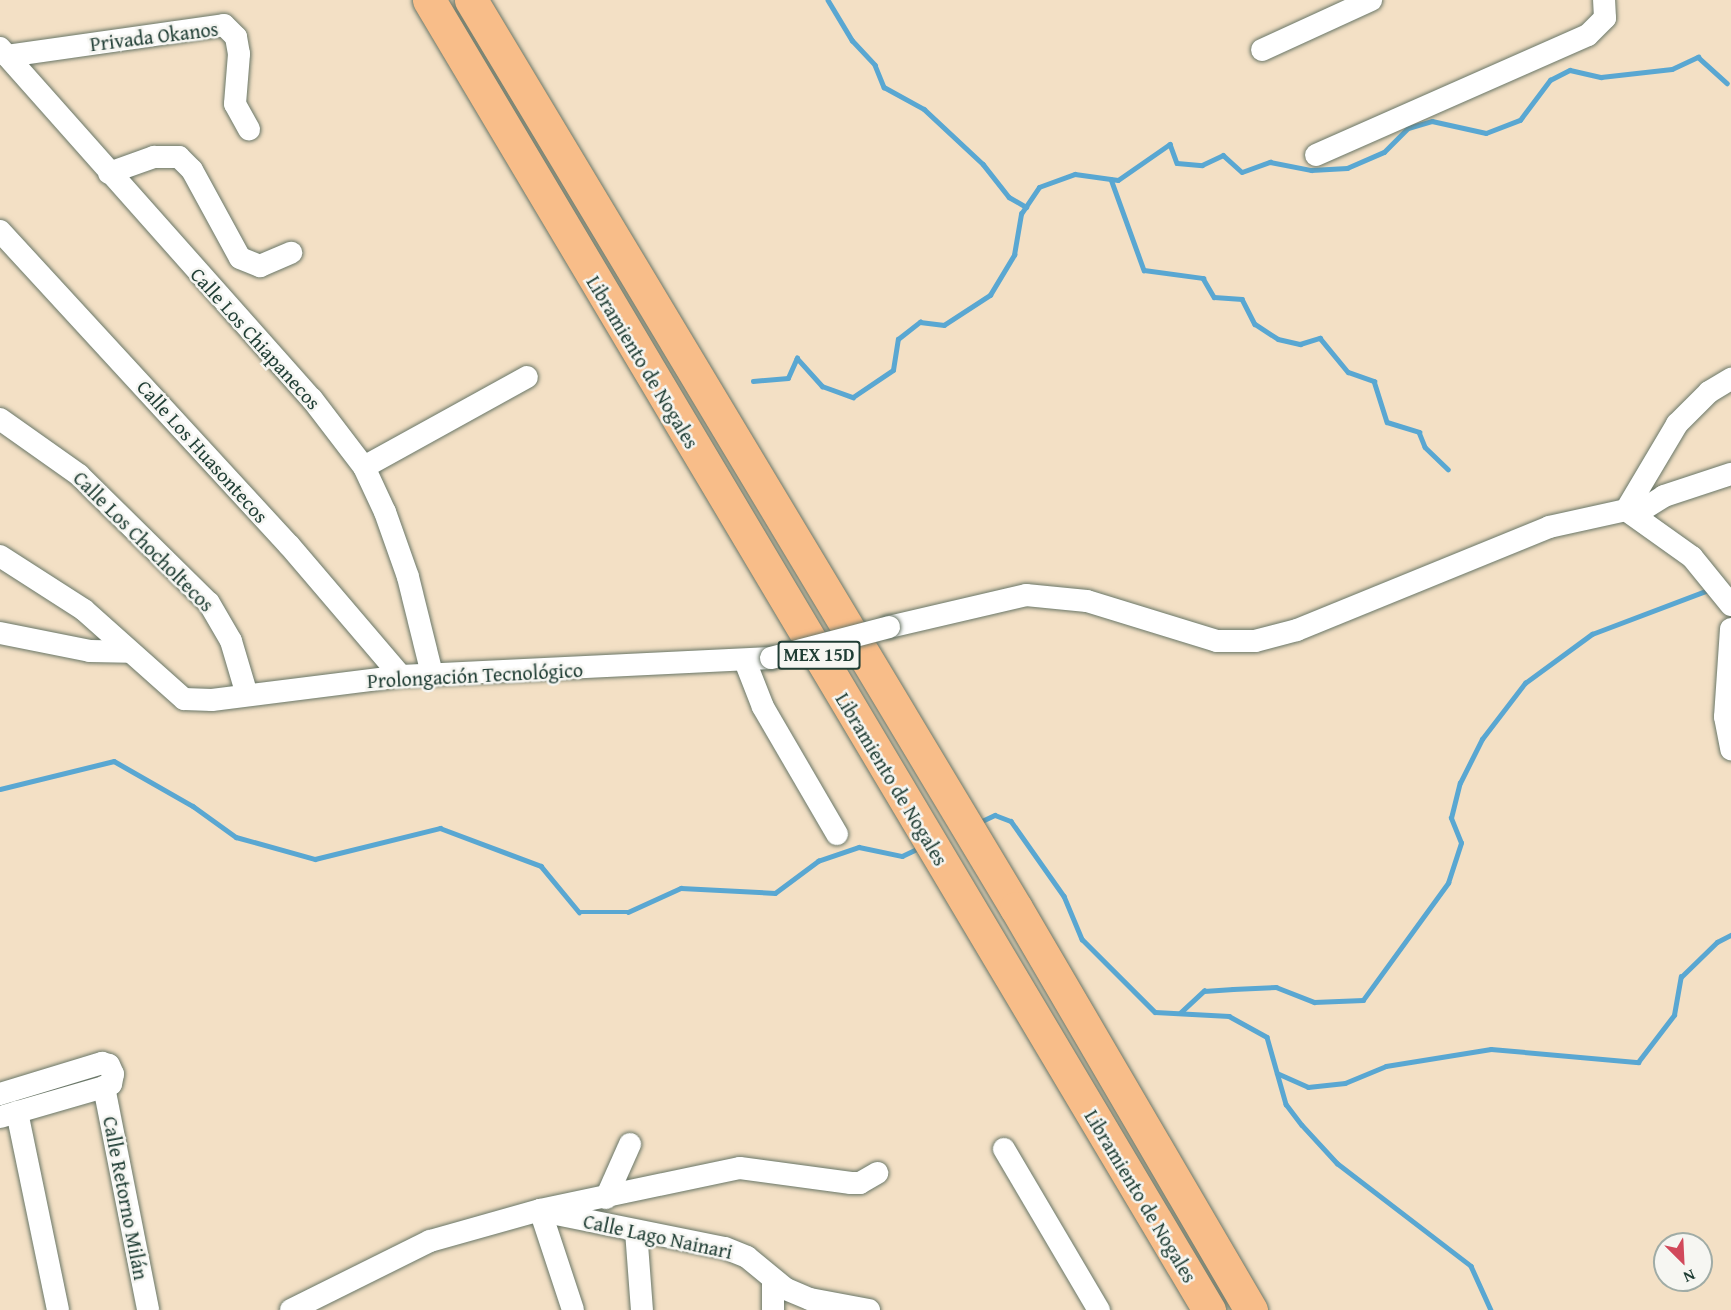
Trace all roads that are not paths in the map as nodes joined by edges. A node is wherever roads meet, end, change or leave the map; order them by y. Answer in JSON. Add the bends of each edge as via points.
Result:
{"nodes":[{"id":1,"x":429,"y":0,"type":"edge"},
{"id":2,"x":471,"y":0,"type":"edge"},
{"id":3,"x":1371,"y":0,"type":"edge"},
{"id":4,"x":1604,"y":0,"type":"edge"},
{"id":5,"x":1262,"y":50,"type":"dead end"},
{"id":6,"x":4,"y":52,"type":"edge"},
{"id":7,"x":249,"y":129,"type":"dead end"},
{"id":8,"x":1316,"y":155,"type":"dead end"},
{"id":9,"x":109,"y":173,"type":"junction"},
{"id":10,"x":0,"y":231,"type":"edge"},
{"id":11,"x":291,"y":253,"type":"dead end"},
{"id":12,"x":527,"y":377,"type":"dead end"},
{"id":13,"x":1731,"y":379,"type":"edge"},
{"id":14,"x":0,"y":419,"type":"edge"},
{"id":15,"x":364,"y":467,"type":"junction"},
{"id":16,"x":1731,"y":474,"type":"edge"},
{"id":17,"x":1630,"y":512,"type":"junction"},
{"id":18,"x":0,"y":556,"type":"edge"},
{"id":19,"x":1731,"y":605,"type":"edge"},
{"id":20,"x":1731,"y":629,"type":"edge"},
{"id":21,"x":0,"y":633,"type":"edge"},
{"id":22,"x":129,"y":652,"type":"junction"},
{"id":23,"x":745,"y":661,"type":"junction"},
{"id":24,"x":432,"y":674,"type":"junction"},
{"id":25,"x":400,"y":676,"type":"junction"},
{"id":26,"x":247,"y":695,"type":"junction"},
{"id":27,"x":1731,"y":749,"type":"edge"},
{"id":28,"x":837,"y":834,"type":"dead end"},
{"id":29,"x":104,"y":1087,"type":"junction"},
{"id":30,"x":0,"y":1094,"type":"edge"},
{"id":31,"x":9,"y":1115,"type":"edge"},
{"id":32,"x":630,"y":1144,"type":"dead end"},
{"id":33,"x":1004,"y":1149,"type":"dead end"},
{"id":34,"x":877,"y":1173,"type":"dead end"},
{"id":35,"x":606,"y":1198,"type":"junction"},
{"id":36,"x":540,"y":1210,"type":"junction"},
{"id":37,"x":636,"y":1231,"type":"junction"},
{"id":38,"x":773,"y":1280,"type":"junction"},
{"id":39,"x":58,"y":1310,"type":"edge"},
{"id":40,"x":148,"y":1310,"type":"edge"},
{"id":41,"x":291,"y":1310,"type":"edge"},
{"id":42,"x":573,"y":1310,"type":"edge"},
{"id":43,"x":642,"y":1310,"type":"edge"},
{"id":44,"x":773,"y":1310,"type":"edge"},
{"id":45,"x":869,"y":1310,"type":"edge"},
{"id":46,"x":1099,"y":1310,"type":"edge"},
{"id":47,"x":1209,"y":1310,"type":"edge"},
{"id":48,"x":1251,"y":1310,"type":"edge"}],
"edges":[{"from":1,"to":47,"type":"highway","name":"Libramiento de Nogales","number":"MEX 15D"},
{"from":2,"to":48,"type":"highway","name":"Libramiento de Nogales","number":"MEX 15D","via":[[1016,908]]},
{"from":3,"to":5,"type":"street"},
{"from":4,"to":8,"type":"street","via":[[1605,18],[1588,35]]},
{"from":6,"to":7,"type":"street","name":"Privada Okanos","via":[[224,25],[236,37],[236,104]]},
{"from":6,"to":9,"type":"street","name":"Calle Los Chiapanecos"},
{"from":9,"to":11,"type":"street","via":[[154,157],[179,157],[192,170],[240,258],[260,266]]},
{"from":9,"to":15,"type":"street","name":"Calle Los Chiapanecos","via":[[312,399]]},
{"from":10,"to":25,"type":"street","name":"Calle Los Huasontecos","via":[[289,545]]},
{"from":12,"to":15,"type":"street"},
{"from":13,"to":17,"type":"street","via":[[1709,392],[1677,424]]},
{"from":14,"to":26,"type":"street","name":"Calle Los Chocholtecos","via":[[79,475],[209,603],[231,641]]},
{"from":15,"to":24,"type":"street","name":"Calle Los Chiapanecos","via":[[408,577]]},
{"from":16,"to":17,"type":"street","name":"Prolongación Tecnológico","via":[[1664,496]]},
{"from":17,"to":19,"type":"street","via":[[1692,557]]},
{"from":17,"to":23,"type":"street","name":"Prolongación Tecnológico","bridge":true,"via":[[1549,527],[1297,630],[1255,641],[1217,641],[1087,601],[1026,595],[771,658]]},
{"from":18,"to":22,"type":"street","name":"Prolongación Tecnológico","via":[[84,610]]},
{"from":20,"to":27,"type":"street","via":[[1725,717]]},
{"from":21,"to":22,"type":"street","via":[[90,651]]},
{"from":22,"to":26,"type":"street","name":"Prolongación Tecnológico","via":[[184,699]]},
{"from":23,"to":24,"type":"street","name":"Prolongación Tecnológico"},
{"from":23,"to":28,"type":"street","via":[[763,707]]},
{"from":24,"to":25,"type":"street","name":"Prolongación Tecnológico"},
{"from":25,"to":26,"type":"street","name":"Prolongación Tecnológico"},
{"from":29,"to":30,"type":"street","name":"Calle Retorno Milán","via":[[114,1079],[106,1063]]},
{"from":29,"to":31,"type":"street"},
{"from":29,"to":40,"type":"street","name":"Calle Retorno Milán"},
{"from":31,"to":39,"type":"street"},
{"from":32,"to":35,"type":"street"},
{"from":33,"to":46,"type":"street"},
{"from":34,"to":35,"type":"street","via":[[860,1183],[851,1183],[740,1168]]},
{"from":35,"to":36,"type":"street"},
{"from":36,"to":37,"type":"street","name":"Calle Lago Nainari"},
{"from":36,"to":41,"type":"street","via":[[430,1241]]},
{"from":36,"to":42,"type":"street"},
{"from":37,"to":38,"type":"street","name":"Calle Lago Nainari","via":[[725,1248],[747,1257]]},
{"from":37,"to":43,"type":"street"},
{"from":38,"to":44,"type":"street"},
{"from":38,"to":45,"type":"street","name":"Calle Lago Nainari","via":[[810,1299]]}]}
